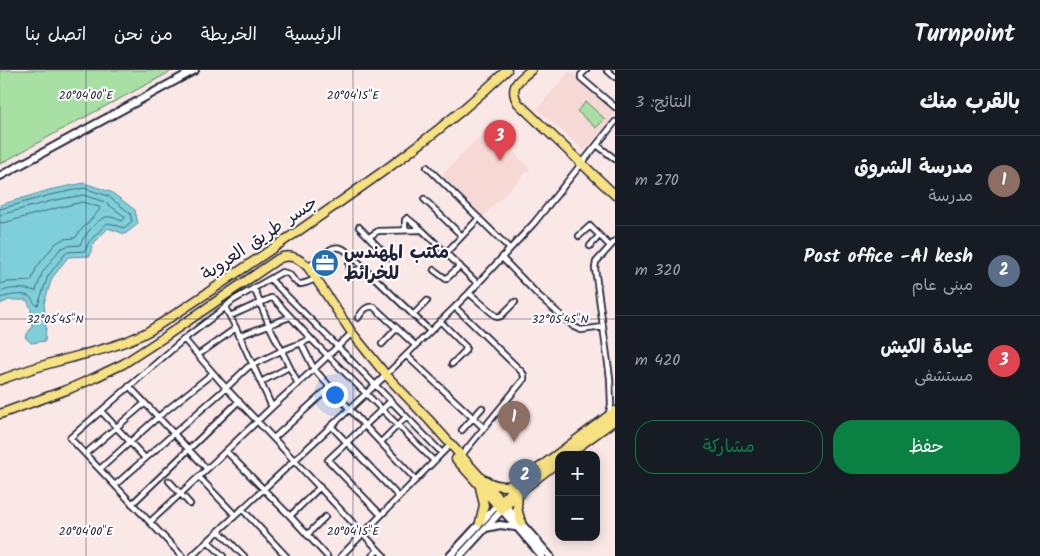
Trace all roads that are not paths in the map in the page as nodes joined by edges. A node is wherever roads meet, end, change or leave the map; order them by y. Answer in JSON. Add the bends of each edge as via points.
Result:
{"nodes":[{"id":1,"x":195,"y":70,"type":"edge"},
{"id":2,"x":507,"y":70,"type":"edge"},
{"id":3,"x":531,"y":70,"type":"edge"},
{"id":4,"x":586,"y":70,"type":"edge"},
{"id":5,"x":607,"y":70,"type":"edge"},
{"id":6,"x":615,"y":77,"type":"edge"},
{"id":7,"x":615,"y":107,"type":"edge"},
{"id":8,"x":615,"y":122,"type":"edge"},
{"id":9,"x":597,"y":144,"type":"junction"},
{"id":10,"x":615,"y":159,"type":"edge"},
{"id":11,"x":582,"y":163,"type":"junction"},
{"id":12,"x":427,"y":166,"type":"dead end"},
{"id":13,"x":0,"y":176,"type":"edge"},
{"id":14,"x":615,"y":195,"type":"edge"},
{"id":15,"x":424,"y":199,"type":"dead end"},
{"id":16,"x":479,"y":218,"type":"junction"},
{"id":17,"x":359,"y":226,"type":"dead end"},
{"id":18,"x":404,"y":230,"type":"junction"},
{"id":19,"x":422,"y":230,"type":"junction"},
{"id":20,"x":462,"y":236,"type":"junction"},
{"id":21,"x":579,"y":236,"type":"dead end"},
{"id":22,"x":599,"y":236,"type":"junction"},
{"id":23,"x":369,"y":237,"type":"junction"},
{"id":24,"x":613,"y":243,"type":"edge"},
{"id":25,"x":590,"y":246,"type":"dead end"},
{"id":26,"x":510,"y":249,"type":"junction"},
{"id":27,"x":446,"y":253,"type":"junction"},
{"id":28,"x":388,"y":257,"type":"dead end"},
{"id":29,"x":354,"y":258,"type":"junction"},
{"id":30,"x":502,"y":258,"type":"junction"},
{"id":31,"x":460,"y":266,"type":"junction"},
{"id":32,"x":308,"y":267,"type":"junction"},
{"id":33,"x":363,"y":267,"type":"junction"},
{"id":34,"x":434,"y":270,"type":"dead end"},
{"id":35,"x":270,"y":279,"type":"junction"},
{"id":36,"x":316,"y":279,"type":"junction"},
{"id":37,"x":478,"y":284,"type":"junction"},
{"id":38,"x":254,"y":288,"type":"junction"},
{"id":39,"x":470,"y":293,"type":"junction"},
{"id":40,"x":427,"y":301,"type":"dead end"},
{"id":41,"x":515,"y":302,"type":"dead end"},
{"id":42,"x":260,"y":303,"type":"junction"},
{"id":43,"x":225,"y":307,"type":"junction"},
{"id":44,"x":455,"y":307,"type":"junction"},
{"id":45,"x":413,"y":315,"type":"junction"},
{"id":46,"x":230,"y":316,"type":"junction"},
{"id":47,"x":290,"y":317,"type":"junction"},
{"id":48,"x":358,"y":318,"type":"dead end"},
{"id":49,"x":440,"y":321,"type":"junction"},
{"id":50,"x":269,"y":325,"type":"junction"},
{"id":51,"x":603,"y":327,"type":"junction"},
{"id":52,"x":236,"y":328,"type":"junction"},
{"id":53,"x":397,"y":328,"type":"junction"},
{"id":54,"x":430,"y":331,"type":"junction"},
{"id":55,"x":352,"y":333,"type":"junction"},
{"id":56,"x":239,"y":336,"type":"junction"},
{"id":57,"x":311,"y":338,"type":"junction"},
{"id":58,"x":184,"y":339,"type":"junction"},
{"id":59,"x":301,"y":343,"type":"junction"},
{"id":60,"x":382,"y":344,"type":"dead end"},
{"id":61,"x":337,"y":346,"type":"junction"},
{"id":62,"x":416,"y":346,"type":"junction"},
{"id":63,"x":281,"y":351,"type":"junction"},
{"id":64,"x":198,"y":355,"type":"junction"},
{"id":65,"x":328,"y":355,"type":"junction"},
{"id":66,"x":406,"y":355,"type":"junction"},
{"id":67,"x":253,"y":364,"type":"junction"},
{"id":68,"x":452,"y":364,"type":"dead end"},
{"id":69,"x":289,"y":367,"type":"junction"},
{"id":70,"x":314,"y":369,"type":"junction"},
{"id":71,"x":213,"y":373,"type":"junction"},
{"id":72,"x":386,"y":375,"type":"junction"},
{"id":73,"x":610,"y":378,"type":"junction"},
{"id":74,"x":0,"y":380,"type":"edge"},
{"id":75,"x":261,"y":382,"type":"junction"},
{"id":76,"x":615,"y":382,"type":"edge"},
{"id":77,"x":298,"y":384,"type":"junction"},
{"id":78,"x":376,"y":385,"type":"junction"},
{"id":79,"x":129,"y":386,"type":"junction"},
{"id":80,"x":330,"y":387,"type":"junction"},
{"id":81,"x":226,"y":388,"type":"junction"},
{"id":82,"x":367,"y":394,"type":"junction"},
{"id":83,"x":239,"y":401,"type":"junction"},
{"id":84,"x":391,"y":401,"type":"junction"},
{"id":85,"x":145,"y":403,"type":"junction"},
{"id":86,"x":272,"y":407,"type":"junction"},
{"id":87,"x":383,"y":408,"type":"junction"},
{"id":88,"x":482,"y":408,"type":"dead end"},
{"id":89,"x":350,"y":409,"type":"junction"},
{"id":90,"x":101,"y":411,"type":"junction"},
{"id":91,"x":615,"y":411,"type":"edge"},
{"id":92,"x":0,"y":414,"type":"edge"},
{"id":93,"x":158,"y":417,"type":"junction"},
{"id":94,"x":406,"y":417,"type":"junction"},
{"id":95,"x":607,"y":417,"type":"junction"},
{"id":96,"x":473,"y":418,"type":"junction"},
{"id":97,"x":615,"y":420,"type":"edge"},
{"id":98,"x":258,"y":421,"type":"junction"},
{"id":99,"x":398,"y":425,"type":"junction"},
{"id":100,"x":331,"y":426,"type":"junction"},
{"id":101,"x":365,"y":426,"type":"junction"},
{"id":102,"x":116,"y":427,"type":"junction"},
{"id":103,"x":484,"y":428,"type":"junction"},
{"id":104,"x":462,"y":430,"type":"dead end"},
{"id":105,"x":174,"y":434,"type":"junction"},
{"id":106,"x":274,"y":438,"type":"junction"},
{"id":107,"x":130,"y":442,"type":"junction"},
{"id":108,"x":347,"y":442,"type":"junction"},
{"id":109,"x":381,"y":442,"type":"junction"},
{"id":110,"x":446,"y":448,"type":"junction"},
{"id":111,"x":188,"y":449,"type":"junction"},
{"id":112,"x":226,"y":451,"type":"junction"},
{"id":113,"x":572,"y":451,"type":"edge"},
{"id":114,"x":85,"y":454,"type":"junction"},
{"id":115,"x":461,"y":456,"type":"junction"},
{"id":116,"x":145,"y":458,"type":"junction"},
{"id":117,"x":295,"y":460,"type":"junction"},
{"id":118,"x":434,"y":461,"type":"junction"},
{"id":119,"x":555,"y":464,"type":"edge"},
{"id":120,"x":207,"y":469,"type":"junction"},
{"id":121,"x":100,"y":470,"type":"junction"},
{"id":122,"x":199,"y":477,"type":"junction"},
{"id":123,"x":416,"y":480,"type":"junction"},
{"id":124,"x":169,"y":481,"type":"dead end"},
{"id":125,"x":481,"y":481,"type":"junction"},
{"id":126,"x":519,"y":484,"type":"junction"},
{"id":127,"x":115,"y":485,"type":"junction"},
{"id":128,"x":320,"y":487,"type":"junction"},
{"id":129,"x":264,"y":489,"type":"junction"},
{"id":130,"x":180,"y":493,"type":"junction"},
{"id":131,"x":518,"y":493,"type":"junction"},
{"id":132,"x":399,"y":497,"type":"junction"},
{"id":133,"x":132,"y":504,"type":"junction"},
{"id":134,"x":190,"y":504,"type":"dead end"},
{"id":135,"x":501,"y":506,"type":"junction"},
{"id":136,"x":242,"y":510,"type":"junction"},
{"id":137,"x":235,"y":515,"type":"junction"},
{"id":138,"x":381,"y":515,"type":"junction"},
{"id":139,"x":290,"y":516,"type":"junction"},
{"id":140,"x":324,"y":517,"type":"dead end"},
{"id":141,"x":150,"y":522,"type":"junction"},
{"id":142,"x":519,"y":525,"type":"junction"},
{"id":143,"x":481,"y":526,"type":"junction"},
{"id":144,"x":219,"y":530,"type":"junction"},
{"id":145,"x":363,"y":534,"type":"junction"},
{"id":146,"x":307,"y":535,"type":"junction"},
{"id":147,"x":208,"y":541,"type":"junction"},
{"id":148,"x":378,"y":550,"type":"junction"},
{"id":149,"x":182,"y":556,"type":"edge"},
{"id":150,"x":192,"y":556,"type":"edge"},
{"id":151,"x":223,"y":556,"type":"edge"},
{"id":152,"x":244,"y":556,"type":"edge"},
{"id":153,"x":286,"y":556,"type":"edge"},
{"id":154,"x":327,"y":556,"type":"edge"},
{"id":155,"x":341,"y":556,"type":"edge"},
{"id":156,"x":372,"y":556,"type":"edge"},
{"id":157,"x":384,"y":556,"type":"edge"},
{"id":158,"x":450,"y":556,"type":"edge"},
{"id":159,"x":460,"y":556,"type":"edge"},
{"id":160,"x":542,"y":556,"type":"edge"},
{"id":161,"x":550,"y":556,"type":"edge"}],
"edges":[{"from":1,"to":13,"type":"main road"},
{"from":2,"to":74,"type":"highway","name":"جسر طريق العروبة","via":[[443,127],[390,167],[158,326],[123,344]]},
{"from":3,"to":11,"type":"highway","via":[[515,84],[514,94],[518,103]]},
{"from":4,"to":7,"type":"street","via":[[581,78]]},
{"from":5,"to":6,"type":"street"},
{"from":8,"to":9,"type":"street"},
{"from":9,"to":10,"type":"street"},
{"from":9,"to":11,"type":"street"},
{"from":11,"to":14,"type":"highway"},
{"from":11,"to":26,"type":"street"},
{"from":12,"to":16,"type":"street"},
{"from":15,"to":20,"type":"street"},
{"from":16,"to":20,"type":"street"},
{"from":16,"to":26,"type":"street"},
{"from":17,"to":23,"type":"street"},
{"from":18,"to":19,"type":"street"},
{"from":18,"to":19,"type":"street","via":[[407,218]]},
{"from":18,"to":23,"type":"street","via":[[378,231]]},
{"from":19,"to":27,"type":"street"},
{"from":20,"to":27,"type":"street"},
{"from":21,"to":22,"type":"street","via":[[590,226]]},
{"from":22,"to":24,"type":"street"},
{"from":22,"to":25,"type":"street"},
{"from":23,"to":28,"type":"street"},
{"from":24,"to":51,"type":"street","via":[[596,262],[595,268]]},
{"from":26,"to":30,"type":"street"},
{"from":27,"to":31,"type":"street"},
{"from":29,"to":32,"type":"street","via":[[335,247]]},
{"from":29,"to":33,"type":"street"},
{"from":29,"to":33,"type":"street","via":[[349,264],[350,269],[355,271]]},
{"from":30,"to":37,"type":"street"},
{"from":30,"to":51,"type":"street","via":[[574,327],[581,330]]},
{"from":31,"to":34,"type":"street","via":[[446,278]]},
{"from":31,"to":37,"type":"street"},
{"from":32,"to":36,"type":"highway"},
{"from":32,"to":92,"type":"highway","via":[[291,256],[282,257],[116,367],[69,389]]},
{"from":33,"to":45,"type":"street"},
{"from":35,"to":36,"type":"street","via":[[285,272],[298,284]]},
{"from":35,"to":38,"type":"street"},
{"from":35,"to":61,"type":"street"},
{"from":36,"to":55,"type":"highway"},
{"from":37,"to":39,"type":"street"},
{"from":38,"to":42,"type":"street"},
{"from":38,"to":43,"type":"street"},
{"from":39,"to":41,"type":"street","via":[[497,317]]},
{"from":39,"to":44,"type":"street"},
{"from":40,"to":45,"type":"street"},
{"from":42,"to":46,"type":"street"},
{"from":42,"to":47,"type":"street","via":[[273,298]]},
{"from":42,"to":50,"type":"street"},
{"from":43,"to":46,"type":"street"},
{"from":43,"to":58,"type":"street"},
{"from":44,"to":49,"type":"street"},
{"from":44,"to":103,"type":"street","via":[[524,375]]},
{"from":45,"to":54,"type":"street"},
{"from":46,"to":52,"type":"street"},
{"from":47,"to":50,"type":"street"},
{"from":47,"to":57,"type":"street"},
{"from":48,"to":53,"type":"street","via":[[372,306]]},
{"from":49,"to":54,"type":"street"},
{"from":49,"to":68,"type":"street","via":[[466,348]]},
{"from":50,"to":56,"type":"street"},
{"from":50,"to":63,"type":"street"},
{"from":51,"to":73,"type":"street"},
{"from":52,"to":56,"type":"street"},
{"from":52,"to":64,"type":"street"},
{"from":53,"to":60,"type":"street"},
{"from":53,"to":62,"type":"street"},
{"from":54,"to":62,"type":"street"},
{"from":55,"to":61,"type":"street"},
{"from":55,"to":72,"type":"highway"},
{"from":56,"to":67,"type":"street"},
{"from":57,"to":59,"type":"street"},
{"from":57,"to":65,"type":"street"},
{"from":58,"to":64,"type":"street"},
{"from":58,"to":79,"type":"street"},
{"from":59,"to":63,"type":"street"},
{"from":59,"to":70,"type":"street"},
{"from":61,"to":65,"type":"street"},
{"from":61,"to":78,"type":"street"},
{"from":62,"to":66,"type":"street"},
{"from":63,"to":67,"type":"street"},
{"from":63,"to":69,"type":"street"},
{"from":64,"to":71,"type":"street"},
{"from":65,"to":70,"type":"street"},
{"from":65,"to":82,"type":"street"},
{"from":66,"to":72,"type":"street"},
{"from":66,"to":96,"type":"street"},
{"from":67,"to":75,"type":"street"},
{"from":67,"to":81,"type":"street"},
{"from":69,"to":75,"type":"street"},
{"from":69,"to":77,"type":"street"},
{"from":70,"to":77,"type":"street"},
{"from":70,"to":80,"type":"street"},
{"from":71,"to":81,"type":"street"},
{"from":71,"to":93,"type":"street"},
{"from":72,"to":78,"type":"street"},
{"from":72,"to":110,"type":"highway","via":[[420,412]]},
{"from":73,"to":76,"type":"street"},
{"from":73,"to":95,"type":"street","via":[[611,405]]},
{"from":75,"to":86,"type":"street"},
{"from":77,"to":86,"type":"street"},
{"from":78,"to":82,"type":"street"},
{"from":78,"to":84,"type":"street"},
{"from":79,"to":85,"type":"street"},
{"from":79,"to":90,"type":"street"},
{"from":80,"to":89,"type":"street"},
{"from":80,"to":106,"type":"street"},
{"from":81,"to":83,"type":"street"},
{"from":81,"to":105,"type":"street"},
{"from":82,"to":87,"type":"street"},
{"from":82,"to":89,"type":"street"},
{"from":83,"to":98,"type":"street"},
{"from":83,"to":111,"type":"street"},
{"from":84,"to":87,"type":"street"},
{"from":84,"to":94,"type":"street"},
{"from":85,"to":93,"type":"street"},
{"from":85,"to":102,"type":"street"},
{"from":86,"to":98,"type":"street"},
{"from":87,"to":99,"type":"street"},
{"from":87,"to":101,"type":"street"},
{"from":88,"to":96,"type":"street"},
{"from":89,"to":100,"type":"street"},
{"from":89,"to":101,"type":"street"},
{"from":90,"to":102,"type":"street"},
{"from":90,"to":114,"type":"street","via":[[70,438]]},
{"from":91,"to":95,"type":"highway"},
{"from":93,"to":105,"type":"street"},
{"from":93,"to":107,"type":"street"},
{"from":94,"to":99,"type":"street"},
{"from":94,"to":110,"type":"street"},
{"from":95,"to":126,"type":"highway"},
{"from":96,"to":103,"type":"street"},
{"from":96,"to":104,"type":"street"},
{"from":97,"to":113,"type":"highway"},
{"from":98,"to":106,"type":"street"},
{"from":98,"to":112,"type":"street"},
{"from":99,"to":109,"type":"street"},
{"from":99,"to":118,"type":"street"},
{"from":100,"to":108,"type":"street"},
{"from":100,"to":117,"type":"street"},
{"from":101,"to":108,"type":"street"},
{"from":101,"to":109,"type":"street"},
{"from":102,"to":107,"type":"street"},
{"from":102,"to":114,"type":"street"},
{"from":103,"to":115,"type":"street"},
{"from":105,"to":111,"type":"street"},
{"from":105,"to":116,"type":"street"},
{"from":106,"to":117,"type":"street"},
{"from":107,"to":116,"type":"street"},
{"from":107,"to":121,"type":"street"},
{"from":108,"to":132,"type":"street"},
{"from":108,"to":138,"type":"street","via":[[328,460]]},
{"from":109,"to":123,"type":"street"},
{"from":110,"to":115,"type":"highway"},
{"from":110,"to":118,"type":"street"},
{"from":110,"to":125,"type":"highway"},
{"from":111,"to":120,"type":"street"},
{"from":111,"to":133,"type":"street"},
{"from":112,"to":120,"type":"street"},
{"from":112,"to":129,"type":"street"},
{"from":114,"to":121,"type":"street"},
{"from":115,"to":125,"type":"highway"},
{"from":116,"to":127,"type":"street"},
{"from":117,"to":128,"type":"street"},
{"from":117,"to":129,"type":"street"},
{"from":118,"to":123,"type":"street"},
{"from":119,"to":131,"type":"highway"},
{"from":120,"to":122,"type":"street"},
{"from":121,"to":127,"type":"street"},
{"from":122,"to":130,"type":"street"},
{"from":122,"to":137,"type":"street"},
{"from":123,"to":132,"type":"street"},
{"from":124,"to":130,"type":"street"},
{"from":125,"to":126,"type":"highway","via":[[502,486]]},
{"from":125,"to":135,"type":"highway"},
{"from":125,"to":143,"type":"highway","via":[[484,505]]},
{"from":126,"to":135,"type":"highway"},
{"from":127,"to":133,"type":"street"},
{"from":128,"to":139,"type":"street"},
{"from":128,"to":145,"type":"street"},
{"from":129,"to":136,"type":"street"},
{"from":129,"to":139,"type":"street"},
{"from":130,"to":134,"type":"street"},
{"from":130,"to":141,"type":"street"},
{"from":131,"to":135,"type":"highway"},
{"from":131,"to":142,"type":"highway"},
{"from":132,"to":138,"type":"street"},
{"from":133,"to":141,"type":"street"},
{"from":135,"to":142,"type":"main road"},
{"from":135,"to":143,"type":"main road"},
{"from":136,"to":137,"type":"street"},
{"from":136,"to":153,"type":"street"},
{"from":137,"to":144,"type":"street"},
{"from":138,"to":145,"type":"street"},
{"from":139,"to":146,"type":"street"},
{"from":140,"to":146,"type":"street"},
{"from":141,"to":149,"type":"street"},
{"from":142,"to":143,"type":"main road"},
{"from":142,"to":160,"type":"main road"},
{"from":142,"to":161,"type":"main road"},
{"from":143,"to":158,"type":"main road"},
{"from":143,"to":159,"type":"main road"},
{"from":144,"to":147,"type":"street"},
{"from":144,"to":152,"type":"street"},
{"from":145,"to":148,"type":"street"},
{"from":145,"to":155,"type":"street"},
{"from":146,"to":154,"type":"street"},
{"from":147,"to":150,"type":"street"},
{"from":147,"to":151,"type":"street"},
{"from":148,"to":156,"type":"street"},
{"from":148,"to":157,"type":"street"}]}
